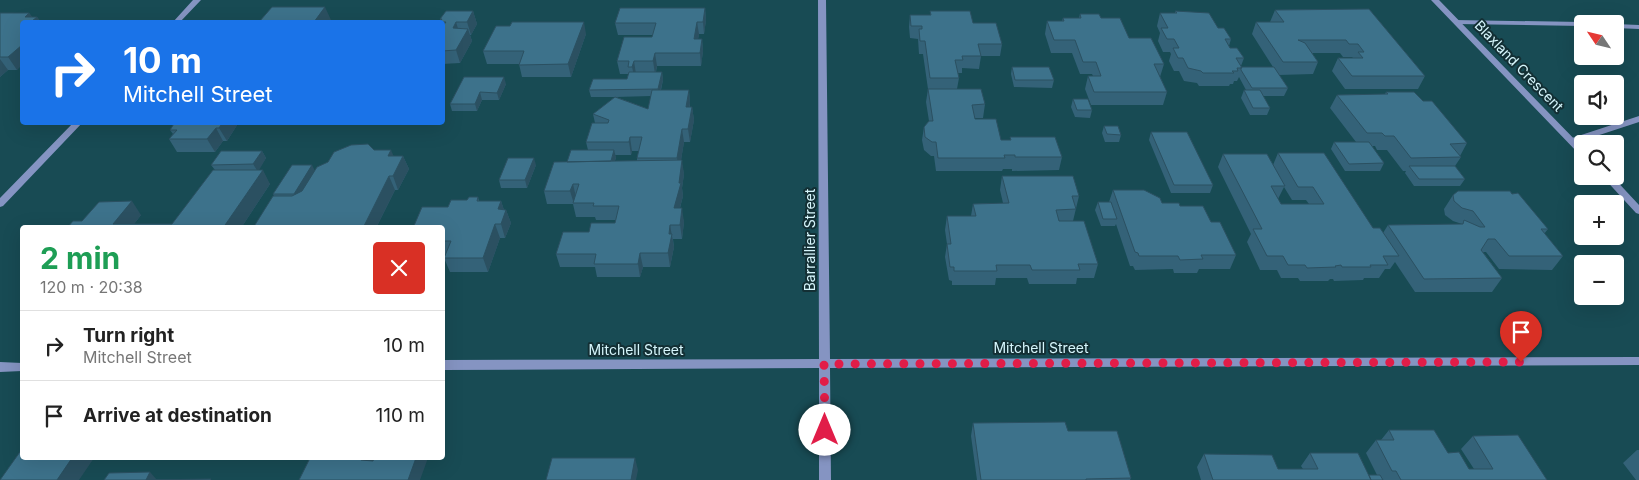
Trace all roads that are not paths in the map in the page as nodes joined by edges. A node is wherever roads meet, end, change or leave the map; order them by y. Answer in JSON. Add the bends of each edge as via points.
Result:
{"nodes":[{"id":1,"x":197,"y":0,"type":"edge"},
{"id":2,"x":822,"y":0,"type":"edge"},
{"id":3,"x":1436,"y":0,"type":"edge"},
{"id":4,"x":178,"y":20,"type":"edge"},
{"id":5,"x":1457,"y":22,"type":"junction"},
{"id":6,"x":1574,"y":24,"type":"edge"},
{"id":7,"x":1624,"y":26,"type":"edge"},
{"id":8,"x":1639,"y":27,"type":"edge"},
{"id":9,"x":1639,"y":119,"type":"edge"},
{"id":10,"x":76,"y":125,"type":"edge"},
{"id":11,"x":1572,"y":141,"type":"joint"},
{"id":12,"x":1615,"y":185,"type":"edge"},
{"id":13,"x":0,"y":204,"type":"edge"},
{"id":14,"x":1639,"y":210,"type":"edge"},
{"id":15,"x":1639,"y":361,"type":"edge"},
{"id":16,"x":824,"y":364,"type":"junction"},
{"id":17,"x":445,"y":365,"type":"edge"},
{"id":18,"x":0,"y":367,"type":"edge"},
{"id":19,"x":20,"y":367,"type":"edge"},
{"id":20,"x":825,"y":480,"type":"edge"}],
"edges":[{"from":1,"to":4,"type":"street"},
{"from":2,"to":16,"type":"street","name":"Barrallier Street"},
{"from":3,"to":5,"type":"street","name":"Blaxland Crescent"},
{"from":5,"to":6,"type":"street"},
{"from":5,"to":11,"type":"street","name":"Blaxland Crescent"},
{"from":7,"to":8,"type":"street"},
{"from":9,"to":11,"type":"street"},
{"from":10,"to":13,"type":"street"},
{"from":12,"to":14,"type":"street"},
{"from":15,"to":16,"type":"street","name":"Mitchell Street"},
{"from":16,"to":17,"type":"street","name":"Mitchell Street"},
{"from":16,"to":20,"type":"street","name":"Barrallier Street"},
{"from":18,"to":19,"type":"street"}]}
